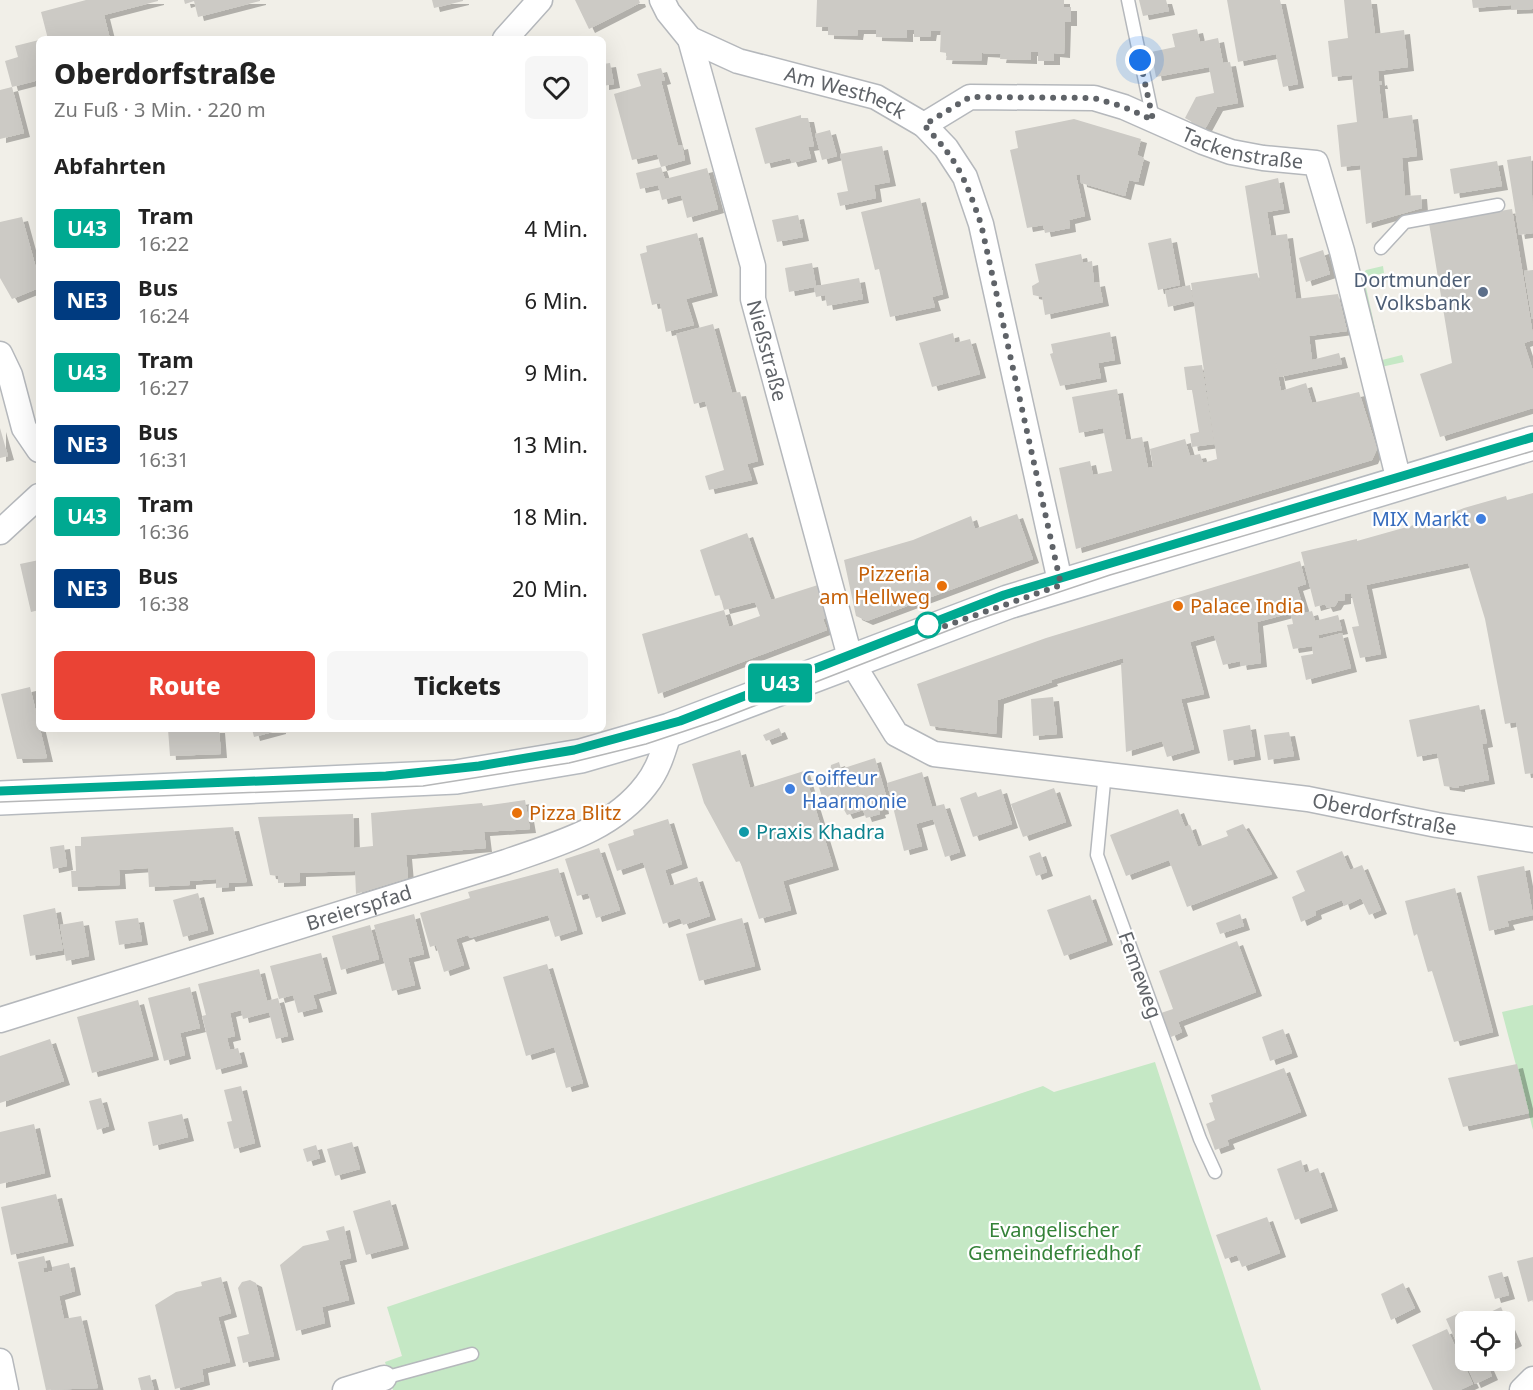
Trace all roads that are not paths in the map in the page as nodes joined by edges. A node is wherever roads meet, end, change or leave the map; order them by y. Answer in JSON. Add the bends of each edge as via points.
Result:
{"nodes":[{"id":1,"x":540,"y":0,"type":"edge"},
{"id":2,"x":662,"y":0,"type":"edge"},
{"id":3,"x":1128,"y":0,"type":"edge"},
{"id":4,"x":508,"y":36,"type":"edge"},
{"id":5,"x":690,"y":39,"type":"junction"},
{"id":6,"x":1153,"y":120,"type":"junction"},
{"id":7,"x":924,"y":125,"type":"junction"},
{"id":8,"x":1498,"y":205,"type":"dead end"},
{"id":9,"x":1381,"y":248,"type":"dead end"},
{"id":10,"x":0,"y":354,"type":"edge"},
{"id":11,"x":1533,"y":443,"type":"edge"},
{"id":12,"x":36,"y":446,"type":"edge"},
{"id":13,"x":1400,"y":485,"type":"junction"},
{"id":14,"x":36,"y":498,"type":"edge"},
{"id":15,"x":0,"y":532,"type":"edge"},
{"id":16,"x":1061,"y":585,"type":"junction"},
{"id":17,"x":851,"y":661,"type":"junction"},
{"id":18,"x":670,"y":730,"type":"junction"},
{"id":19,"x":1105,"y":772,"type":"junction"},
{"id":20,"x":0,"y":798,"type":"edge"},
{"id":21,"x":1533,"y":840,"type":"edge"},
{"id":22,"x":0,"y":1020,"type":"edge"},
{"id":23,"x":1215,"y":1173,"type":"dead end"},
{"id":24,"x":472,"y":1354,"type":"dead end"},
{"id":25,"x":0,"y":1361,"type":"edge"},
{"id":26,"x":384,"y":1378,"type":"joint"},
{"id":27,"x":1533,"y":1379,"type":"edge"},
{"id":28,"x":6,"y":1390,"type":"edge"},
{"id":29,"x":345,"y":1390,"type":"edge"},
{"id":30,"x":1522,"y":1390,"type":"edge"}],
"edges":[{"from":1,"to":4,"type":"street"},
{"from":2,"to":5,"type":"street","name":"Am Westheck"},
{"from":3,"to":6,"type":"lane"},
{"from":5,"to":7,"type":"street","name":"Am Westheck","via":[[738,61],[876,97]]},
{"from":5,"to":17,"type":"street","name":"Nießstraße","via":[[753,266],[753,299]]},
{"from":6,"to":7,"type":"street","name":"Tackenstraße","via":[[1094,98],[970,97]]},
{"from":6,"to":13,"type":"street","name":"Tackenstraße","via":[[1231,152],[1316,163]]},
{"from":7,"to":16,"type":"street","name":"Am Westheck","via":[[946,148],[965,177],[981,224]]},
{"from":8,"to":9,"type":"lane","via":[[1405,222]]},
{"from":10,"to":12,"type":"street","via":[[10,375],[24,428]]},
{"from":11,"to":13,"type":"main road"},
{"from":13,"to":16,"type":"main road"},
{"from":14,"to":15,"type":"street"},
{"from":16,"to":17,"type":"main road"},
{"from":17,"to":18,"type":"main road"},
{"from":17,"to":19,"type":"street","name":"Oberdorfstraße","via":[[896,734],[934,754]]},
{"from":18,"to":20,"type":"main road","via":[[581,756],[456,777]]},
{"from":18,"to":22,"type":"street","name":"Breierspfad","via":[[661,760],[646,786],[613,818],[579,836]]},
{"from":19,"to":21,"type":"street","name":"Oberdorfstraße","via":[[1308,799]]},
{"from":19,"to":23,"type":"lane","name":"Femeweg","via":[[1097,855]]},
{"from":24,"to":26,"type":"lane"},
{"from":25,"to":28,"type":"street"},
{"from":26,"to":29,"type":"street"},
{"from":27,"to":30,"type":"street"}]}
